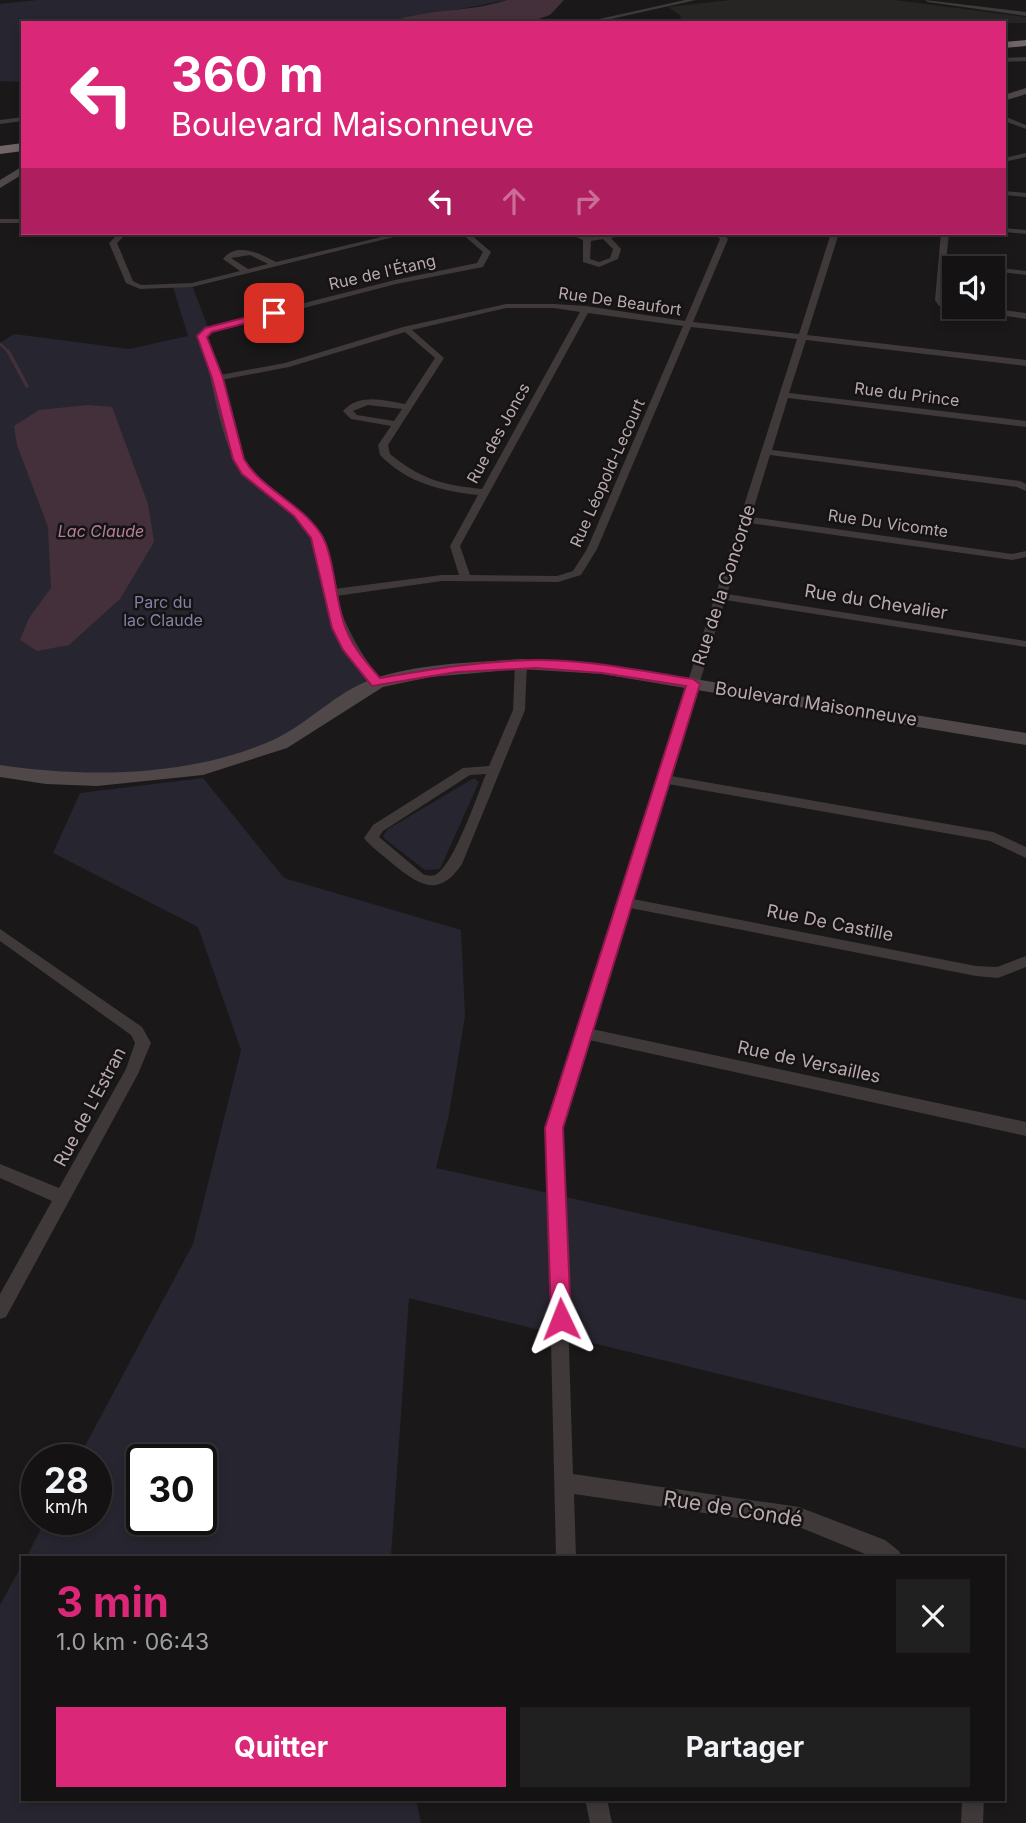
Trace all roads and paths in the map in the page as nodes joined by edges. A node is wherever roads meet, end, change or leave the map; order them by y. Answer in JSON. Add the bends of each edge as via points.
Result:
{"nodes":[{"id":1,"x":693,"y":0,"type":"edge"},
{"id":2,"x":928,"y":0,"type":"edge"},
{"id":3,"x":1026,"y":14,"type":"edge"},
{"id":4,"x":593,"y":21,"type":"edge"},
{"id":5,"x":1026,"y":59,"type":"edge"},
{"id":6,"x":1006,"y":60,"type":"edge"},
{"id":7,"x":1026,"y":91,"type":"edge"},
{"id":8,"x":1006,"y":97,"type":"edge"},
{"id":9,"x":21,"y":119,"type":"edge"},
{"id":10,"x":1006,"y":119,"type":"edge"},
{"id":11,"x":0,"y":122,"type":"edge"},
{"id":12,"x":1026,"y":127,"type":"edge"},
{"id":13,"x":21,"y":137,"type":"edge"},
{"id":14,"x":0,"y":140,"type":"edge"},
{"id":15,"x":21,"y":147,"type":"edge"},
{"id":16,"x":0,"y":150,"type":"edge"},
{"id":17,"x":1026,"y":155,"type":"edge"},
{"id":18,"x":1006,"y":160,"type":"edge"},
{"id":19,"x":1,"y":168,"type":"edge"},
{"id":20,"x":21,"y":169,"type":"edge"},
{"id":21,"x":21,"y":170,"type":"edge"},
{"id":22,"x":0,"y":185,"type":"edge"},
{"id":23,"x":1006,"y":193,"type":"edge"},
{"id":24,"x":1026,"y":195,"type":"edge"},
{"id":25,"x":0,"y":211,"type":"edge"},
{"id":26,"x":21,"y":214,"type":"edge"},
{"id":27,"x":0,"y":221,"type":"edge"},
{"id":28,"x":21,"y":221,"type":"edge"},
{"id":29,"x":1006,"y":230,"type":"edge"},
{"id":30,"x":1026,"y":232,"type":"edge"},
{"id":31,"x":121,"y":235,"type":"edge"},
{"id":32,"x":356,"y":235,"type":"edge"},
{"id":33,"x":397,"y":235,"type":"edge"},
{"id":34,"x":468,"y":235,"type":"edge"},
{"id":35,"x":577,"y":235,"type":"edge"},
{"id":36,"x":622,"y":235,"type":"edge"},
{"id":37,"x":720,"y":235,"type":"edge"},
{"id":38,"x":834,"y":235,"type":"edge"},
{"id":39,"x":945,"y":235,"type":"edge"},
{"id":40,"x":606,"y":238,"type":"junction"},
{"id":41,"x":587,"y":239,"type":"junction"},
{"id":42,"x":365,"y":242,"type":"junction"},
{"id":43,"x":943,"y":256,"type":"edge"},
{"id":44,"x":273,"y":264,"type":"junction"},
{"id":45,"x":942,"y":264,"type":"edge"},
{"id":46,"x":245,"y":271,"type":"junction"},
{"id":47,"x":1005,"y":271,"type":"edge"},
{"id":48,"x":1026,"y":273,"type":"edge"},
{"id":49,"x":942,"y":304,"type":"edge"},
{"id":50,"x":586,"y":309,"type":"junction"},
{"id":51,"x":1005,"y":313,"type":"edge"},
{"id":52,"x":1026,"y":316,"type":"edge"},
{"id":53,"x":689,"y":325,"type":"junction"},
{"id":54,"x":406,"y":329,"type":"junction"},
{"id":55,"x":802,"y":338,"type":"junction"},
{"id":56,"x":1026,"y":363,"type":"edge"},
{"id":57,"x":218,"y":378,"type":"junction"},
{"id":58,"x":784,"y":396,"type":"junction"},
{"id":59,"x":409,"y":408,"type":"junction"},
{"id":60,"x":398,"y":424,"type":"junction"},
{"id":61,"x":1026,"y":424,"type":"edge"},
{"id":62,"x":766,"y":452,"type":"junction"},
{"id":63,"x":1026,"y":488,"type":"edge"},
{"id":64,"x":482,"y":492,"type":"junction"},
{"id":65,"x":745,"y":519,"type":"junction"},
{"id":66,"x":1026,"y":554,"type":"edge"},
{"id":67,"x":465,"y":577,"type":"junction"},
{"id":68,"x":330,"y":593,"type":"junction"},
{"id":69,"x":720,"y":596,"type":"junction"},
{"id":70,"x":1026,"y":645,"type":"edge"},
{"id":71,"x":521,"y":664,"type":"junction"},
{"id":72,"x":377,"y":683,"type":"junction"},
{"id":73,"x":693,"y":684,"type":"junction"},
{"id":74,"x":1026,"y":738,"type":"edge"},
{"id":75,"x":494,"y":770,"type":"junction"},
{"id":76,"x":0,"y":771,"type":"edge"},
{"id":77,"x":663,"y":779,"type":"junction"},
{"id":78,"x":1026,"y":853,"type":"edge"},
{"id":79,"x":625,"y":902,"type":"junction"},
{"id":80,"x":0,"y":934,"type":"edge"},
{"id":81,"x":1026,"y":961,"type":"edge"},
{"id":82,"x":584,"y":1033,"type":"junction"},
{"id":83,"x":1026,"y":1129,"type":"edge"},
{"id":84,"x":0,"y":1171,"type":"edge"},
{"id":85,"x":64,"y":1198,"type":"junction"},
{"id":86,"x":0,"y":1311,"type":"edge"},
{"id":87,"x":566,"y":1483,"type":"junction"},
{"id":88,"x":566,"y":1556,"type":"edge"},
{"id":89,"x":889,"y":1556,"type":"edge"},
{"id":90,"x":596,"y":1801,"type":"edge"},
{"id":91,"x":973,"y":1801,"type":"edge"},
{"id":92,"x":601,"y":1823,"type":"edge"},
{"id":93,"x":972,"y":1823,"type":"edge"}],
"edges":[{"from":1,"to":4,"type":"street"},
{"from":2,"to":3,"type":"street"},
{"from":5,"to":6,"type":"street"},
{"from":7,"to":8,"type":"street"},
{"from":9,"to":11,"type":"street"},
{"from":10,"to":12,"type":"street"},
{"from":13,"to":14,"type":"highway"},
{"from":15,"to":16,"type":"highway"},
{"from":17,"to":18,"type":"street"},
{"from":19,"to":20,"type":"street"},
{"from":21,"to":22,"type":"street"},
{"from":23,"to":24,"type":"street"},
{"from":25,"to":26,"type":"street"},
{"from":27,"to":28,"type":"street"},
{"from":29,"to":30,"type":"street"},
{"from":31,"to":46,"type":"street","via":[[113,243],[130,283],[140,287],[192,285]]},
{"from":32,"to":42,"type":"street"},
{"from":33,"to":42,"type":"street"},
{"from":34,"to":57,"type":"street","name":"Rue de l'Étang","via":[[487,251],[480,265],[208,330],[202,336]]},
{"from":35,"to":41,"type":"street"},
{"from":36,"to":40,"type":"street"},
{"from":37,"to":53,"type":"street","name":"Rue Léopold-Lecourt","via":[[724,239]]},
{"from":38,"to":55,"type":"street","name":"Rue de la Concorde"},
{"from":39,"to":43,"type":"street"},
{"from":40,"to":41,"type":"street"},
{"from":40,"to":41,"type":"street","via":[[617,249],[614,259],[599,265],[586,260]]},
{"from":42,"to":44,"type":"street"},
{"from":44,"to":46,"type":"street"},
{"from":44,"to":46,"type":"street","via":[[251,252],[230,255],[227,259]]},
{"from":45,"to":49,"type":"street"},
{"from":47,"to":48,"type":"street"},
{"from":50,"to":53,"type":"street","name":"Rue De Beaufort"},
{"from":50,"to":54,"type":"street","name":"Rue De Beaufort","via":[[506,306]]},
{"from":50,"to":64,"type":"street","name":"Rue des Joncs"},
{"from":51,"to":52,"type":"street"},
{"from":53,"to":55,"type":"street","name":"Rue De Beaufort"},
{"from":53,"to":67,"type":"street","name":"Rue Léopold-Lecourt","via":[[592,549],[577,573],[558,579]]},
{"from":54,"to":57,"type":"street","name":"Rue De Beaufort","via":[[306,359]]},
{"from":54,"to":59,"type":"street","via":[[440,358]]},
{"from":55,"to":56,"type":"street","name":"Rue De Beaufort"},
{"from":55,"to":58,"type":"street","name":"Rue de la Concorde"},
{"from":57,"to":68,"type":"street","via":[[238,459],[246,472],[298,513],[317,537]]},
{"from":58,"to":61,"type":"street","name":"Rue du Prince"},
{"from":58,"to":62,"type":"street","name":"Rue de la Concorde"},
{"from":59,"to":60,"type":"street"},
{"from":59,"to":60,"type":"street","via":[[363,402],[348,411],[354,417]]},
{"from":60,"to":64,"type":"street","via":[[383,445],[384,455],[414,479],[436,487]]},
{"from":62,"to":63,"type":"street"},
{"from":62,"to":65,"type":"street","name":"Rue de la Concorde"},
{"from":64,"to":67,"type":"street","name":"Rue des Joncs","via":[[455,546]]},
{"from":65,"to":66,"type":"street","name":"Rue Du Vicomte","via":[[1012,556]]},
{"from":65,"to":69,"type":"street","name":"Rue de la Concorde"},
{"from":67,"to":68,"type":"street","name":"Rue Léopold-Lecourt"},
{"from":68,"to":72,"type":"street","via":[[350,650]]},
{"from":69,"to":70,"type":"street","name":"Rue du Chevalier"},
{"from":69,"to":73,"type":"street","name":"Rue de la Concorde"},
{"from":71,"to":72,"type":"street","name":"Boulevard Maisonneuve","via":[[430,672]]},
{"from":71,"to":73,"type":"street","name":"Boulevard Maisonneuve","via":[[577,666]]},
{"from":71,"to":75,"type":"street","via":[[519,710]]},
{"from":72,"to":76,"type":"street","name":"Boulevard Maisonneuve","via":[[280,744],[204,769],[86,780]]},
{"from":73,"to":74,"type":"street","name":"Boulevard Maisonneuve"},
{"from":73,"to":77,"type":"street","name":"Rue de la Concorde"},
{"from":75,"to":75,"type":"street","via":[[467,771],[378,828],[371,838],[418,877],[441,879],[455,864]]},
{"from":77,"to":78,"type":"street","via":[[993,837]]},
{"from":77,"to":79,"type":"street","name":"Rue de la Concorde"},
{"from":79,"to":81,"type":"street","name":"Rue De Castille","via":[[976,971],[998,973]]},
{"from":79,"to":82,"type":"street","name":"Rue de la Concorde"},
{"from":80,"to":85,"type":"street","name":"Rue de L'Estran","via":[[144,1038],[137,1062]]},
{"from":82,"to":83,"type":"street","name":"Rue de Versailles"},
{"from":82,"to":87,"type":"street","name":"Rue de la Concorde","via":[[554,1128]]},
{"from":84,"to":85,"type":"street"},
{"from":85,"to":86,"type":"street","name":"Rue de L'Estran"},
{"from":87,"to":88,"type":"street","name":"Rue de la Concorde"},
{"from":87,"to":89,"type":"street","name":"Rue de Condé","via":[[799,1517],[878,1547]]},
{"from":90,"to":92,"type":"street"},
{"from":91,"to":93,"type":"street"}]}
